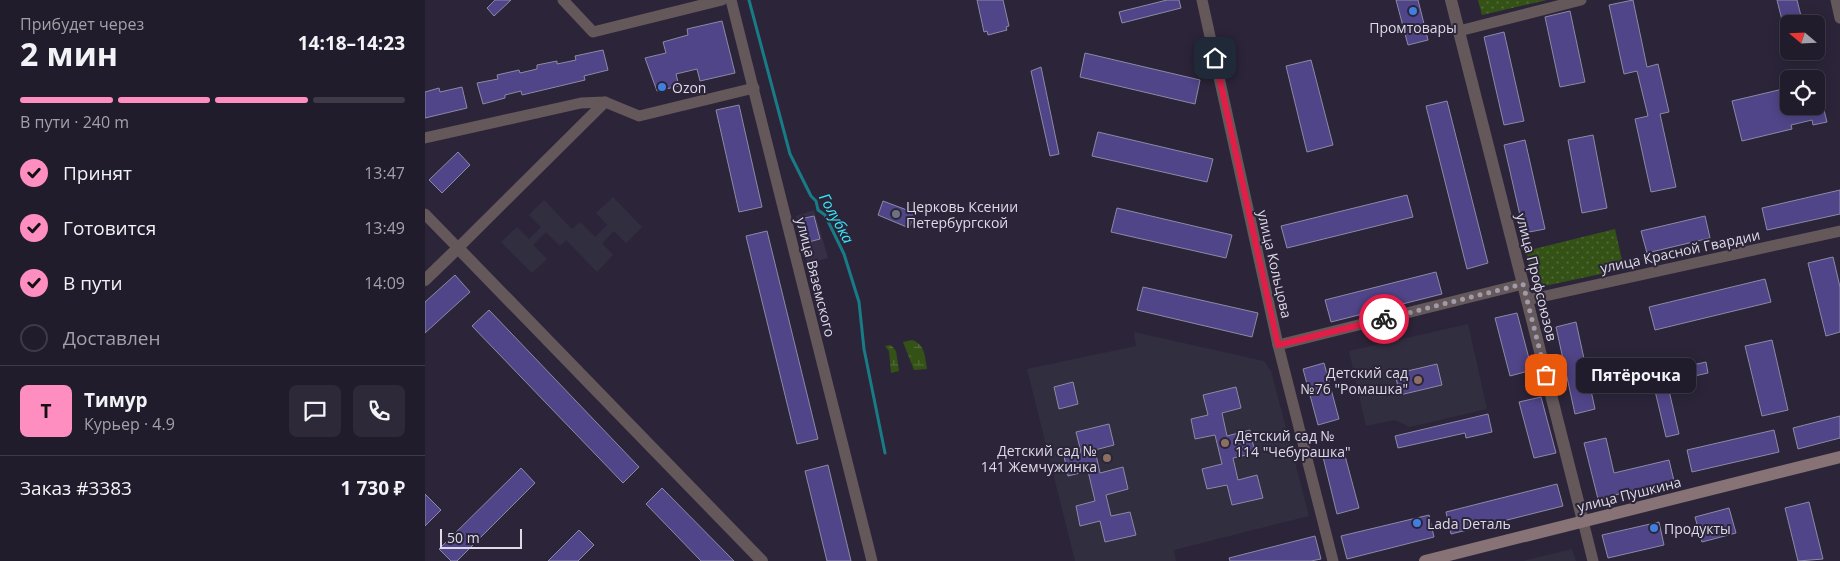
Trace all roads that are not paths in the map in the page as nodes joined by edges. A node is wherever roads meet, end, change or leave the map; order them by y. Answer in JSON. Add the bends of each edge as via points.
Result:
{"nodes":[{"id":1,"x":563,"y":0,"type":"edge"},
{"id":2,"x":721,"y":0,"type":"edge"},
{"id":3,"x":731,"y":0,"type":"edge"},
{"id":4,"x":1202,"y":0,"type":"edge"},
{"id":5,"x":1451,"y":0,"type":"edge"},
{"id":6,"x":1581,"y":0,"type":"edge"},
{"id":7,"x":1836,"y":0,"type":"edge"},
{"id":8,"x":1840,"y":18,"type":"edge"},
{"id":9,"x":1459,"y":30,"type":"junction"},
{"id":10,"x":754,"y":88,"type":"junction"},
{"id":11,"x":605,"y":102,"type":"junction"},
{"id":12,"x":425,"y":138,"type":"edge"},
{"id":13,"x":428,"y":217,"type":"edge"},
{"id":14,"x":1840,"y":231,"type":"edge"},
{"id":15,"x":458,"y":248,"type":"junction"},
{"id":16,"x":425,"y":280,"type":"edge"},
{"id":17,"x":1523,"y":284,"type":"junction"},
{"id":18,"x":1527,"y":300,"type":"junction"},
{"id":19,"x":1278,"y":345,"type":"junction"},
{"id":20,"x":1840,"y":457,"type":"edge"},
{"id":21,"x":1583,"y":521,"type":"junction"},
{"id":22,"x":762,"y":561,"type":"edge"},
{"id":23,"x":872,"y":561,"type":"edge"},
{"id":24,"x":1333,"y":561,"type":"edge"},
{"id":25,"x":1425,"y":561,"type":"edge"},
{"id":26,"x":1593,"y":561,"type":"edge"}],
"edges":[{"from":1,"to":2,"type":"street","via":[[593,32]]},
{"from":3,"to":10,"type":"street","name":"улица Вяземского"},
{"from":4,"to":19,"type":"street","name":"улица Кольцова"},
{"from":5,"to":9,"type":"street","name":"улица Профсоюзов"},
{"from":6,"to":9,"type":"street"},
{"from":7,"to":8,"type":"street"},
{"from":9,"to":17,"type":"street","name":"улица Профсоюзов"},
{"from":10,"to":11,"type":"street","via":[[639,116]]},
{"from":10,"to":23,"type":"street","name":"улица Вяземского"},
{"from":11,"to":12,"type":"street","via":[[581,103]]},
{"from":11,"to":15,"type":"street"},
{"from":13,"to":15,"type":"street"},
{"from":14,"to":18,"type":"street","name":"улица Красной Гвардии"},
{"from":15,"to":16,"type":"street"},
{"from":15,"to":22,"type":"street"},
{"from":17,"to":18,"type":"street","name":"улица Профсоюзов"},
{"from":17,"to":19,"type":"street"},
{"from":18,"to":21,"type":"street","name":"улица Профсоюзов"},
{"from":19,"to":24,"type":"street","name":"улица Кольцова"},
{"from":20,"to":21,"type":"main road","name":"улица Пушкина"},
{"from":21,"to":25,"type":"main road","name":"улица Пушкина"},
{"from":21,"to":26,"type":"street","name":"улица Профсоюзов"}]}
